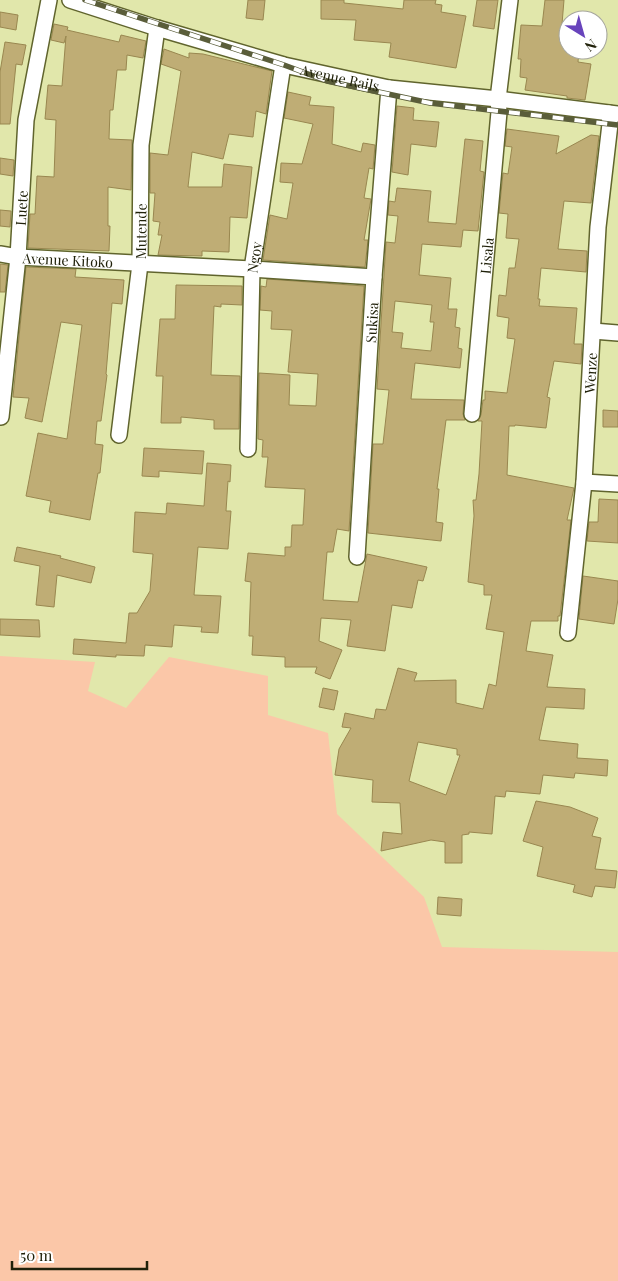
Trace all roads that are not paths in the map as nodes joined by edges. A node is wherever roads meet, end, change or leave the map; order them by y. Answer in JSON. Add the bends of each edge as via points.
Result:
{"nodes":[{"id":1,"x":49,"y":0,"type":"edge"},
{"id":2,"x":70,"y":0,"type":"edge"},
{"id":3,"x":510,"y":0,"type":"edge"},
{"id":4,"x":157,"y":28,"type":"junction"},
{"id":5,"x":283,"y":65,"type":"junction"},
{"id":6,"x":389,"y":88,"type":"junction"},
{"id":7,"x":498,"y":99,"type":"junction"},
{"id":8,"x":614,"y":114,"type":"edge"},
{"id":9,"x":0,"y":254,"type":"edge"},
{"id":10,"x":18,"y":257,"type":"junction"},
{"id":11,"x":140,"y":264,"type":"junction"},
{"id":12,"x":252,"y":269,"type":"junction"},
{"id":13,"x":374,"y":277,"type":"junction"},
{"id":14,"x":593,"y":331,"type":"junction"},
{"id":15,"x":618,"y":332,"type":"edge"},
{"id":16,"x":472,"y":414,"type":"dead end"},
{"id":17,"x":1,"y":417,"type":"edge"},
{"id":18,"x":119,"y":435,"type":"dead end"},
{"id":19,"x":248,"y":449,"type":"dead end"},
{"id":20,"x":584,"y":482,"type":"junction"},
{"id":21,"x":618,"y":484,"type":"edge"},
{"id":22,"x":357,"y":557,"type":"dead end"},
{"id":23,"x":568,"y":633,"type":"dead end"}],
"edges":[{"from":1,"to":10,"type":"street","name":"Luete","via":[[26,120]]},
{"from":2,"to":4,"type":"street","name":"Avenue Rails"},
{"from":3,"to":7,"type":"street","name":"Lisala"},
{"from":4,"to":5,"type":"street","name":"Avenue Rails"},
{"from":4,"to":11,"type":"street","name":"Mutende","via":[[141,145]]},
{"from":5,"to":6,"type":"street","name":"Avenue Rails"},
{"from":5,"to":12,"type":"street","name":"Ngoy"},
{"from":6,"to":7,"type":"street","name":"Avenue Rails"},
{"from":6,"to":13,"type":"street","name":"Sukisa"},
{"from":7,"to":8,"type":"street","name":"Avenue Rails"},
{"from":7,"to":16,"type":"street","name":"Lisala"},
{"from":8,"to":14,"type":"street","name":"Wenze","via":[[610,124],[598,227]]},
{"from":9,"to":10,"type":"street","name":"Avenue Kitoko"},
{"from":10,"to":11,"type":"street","name":"Avenue Kitoko"},
{"from":10,"to":17,"type":"street","name":"Luete"},
{"from":11,"to":12,"type":"street","name":"Avenue Kitoko"},
{"from":11,"to":18,"type":"street","name":"Mutende"},
{"from":12,"to":13,"type":"street","name":"Avenue Kitoko"},
{"from":12,"to":19,"type":"street","name":"Ngoy"},
{"from":13,"to":22,"type":"street","name":"Sukisa"},
{"from":14,"to":15,"type":"street"},
{"from":14,"to":20,"type":"street","name":"Wenze"},
{"from":20,"to":21,"type":"street"},
{"from":20,"to":23,"type":"street","name":"Wenze"}]}
